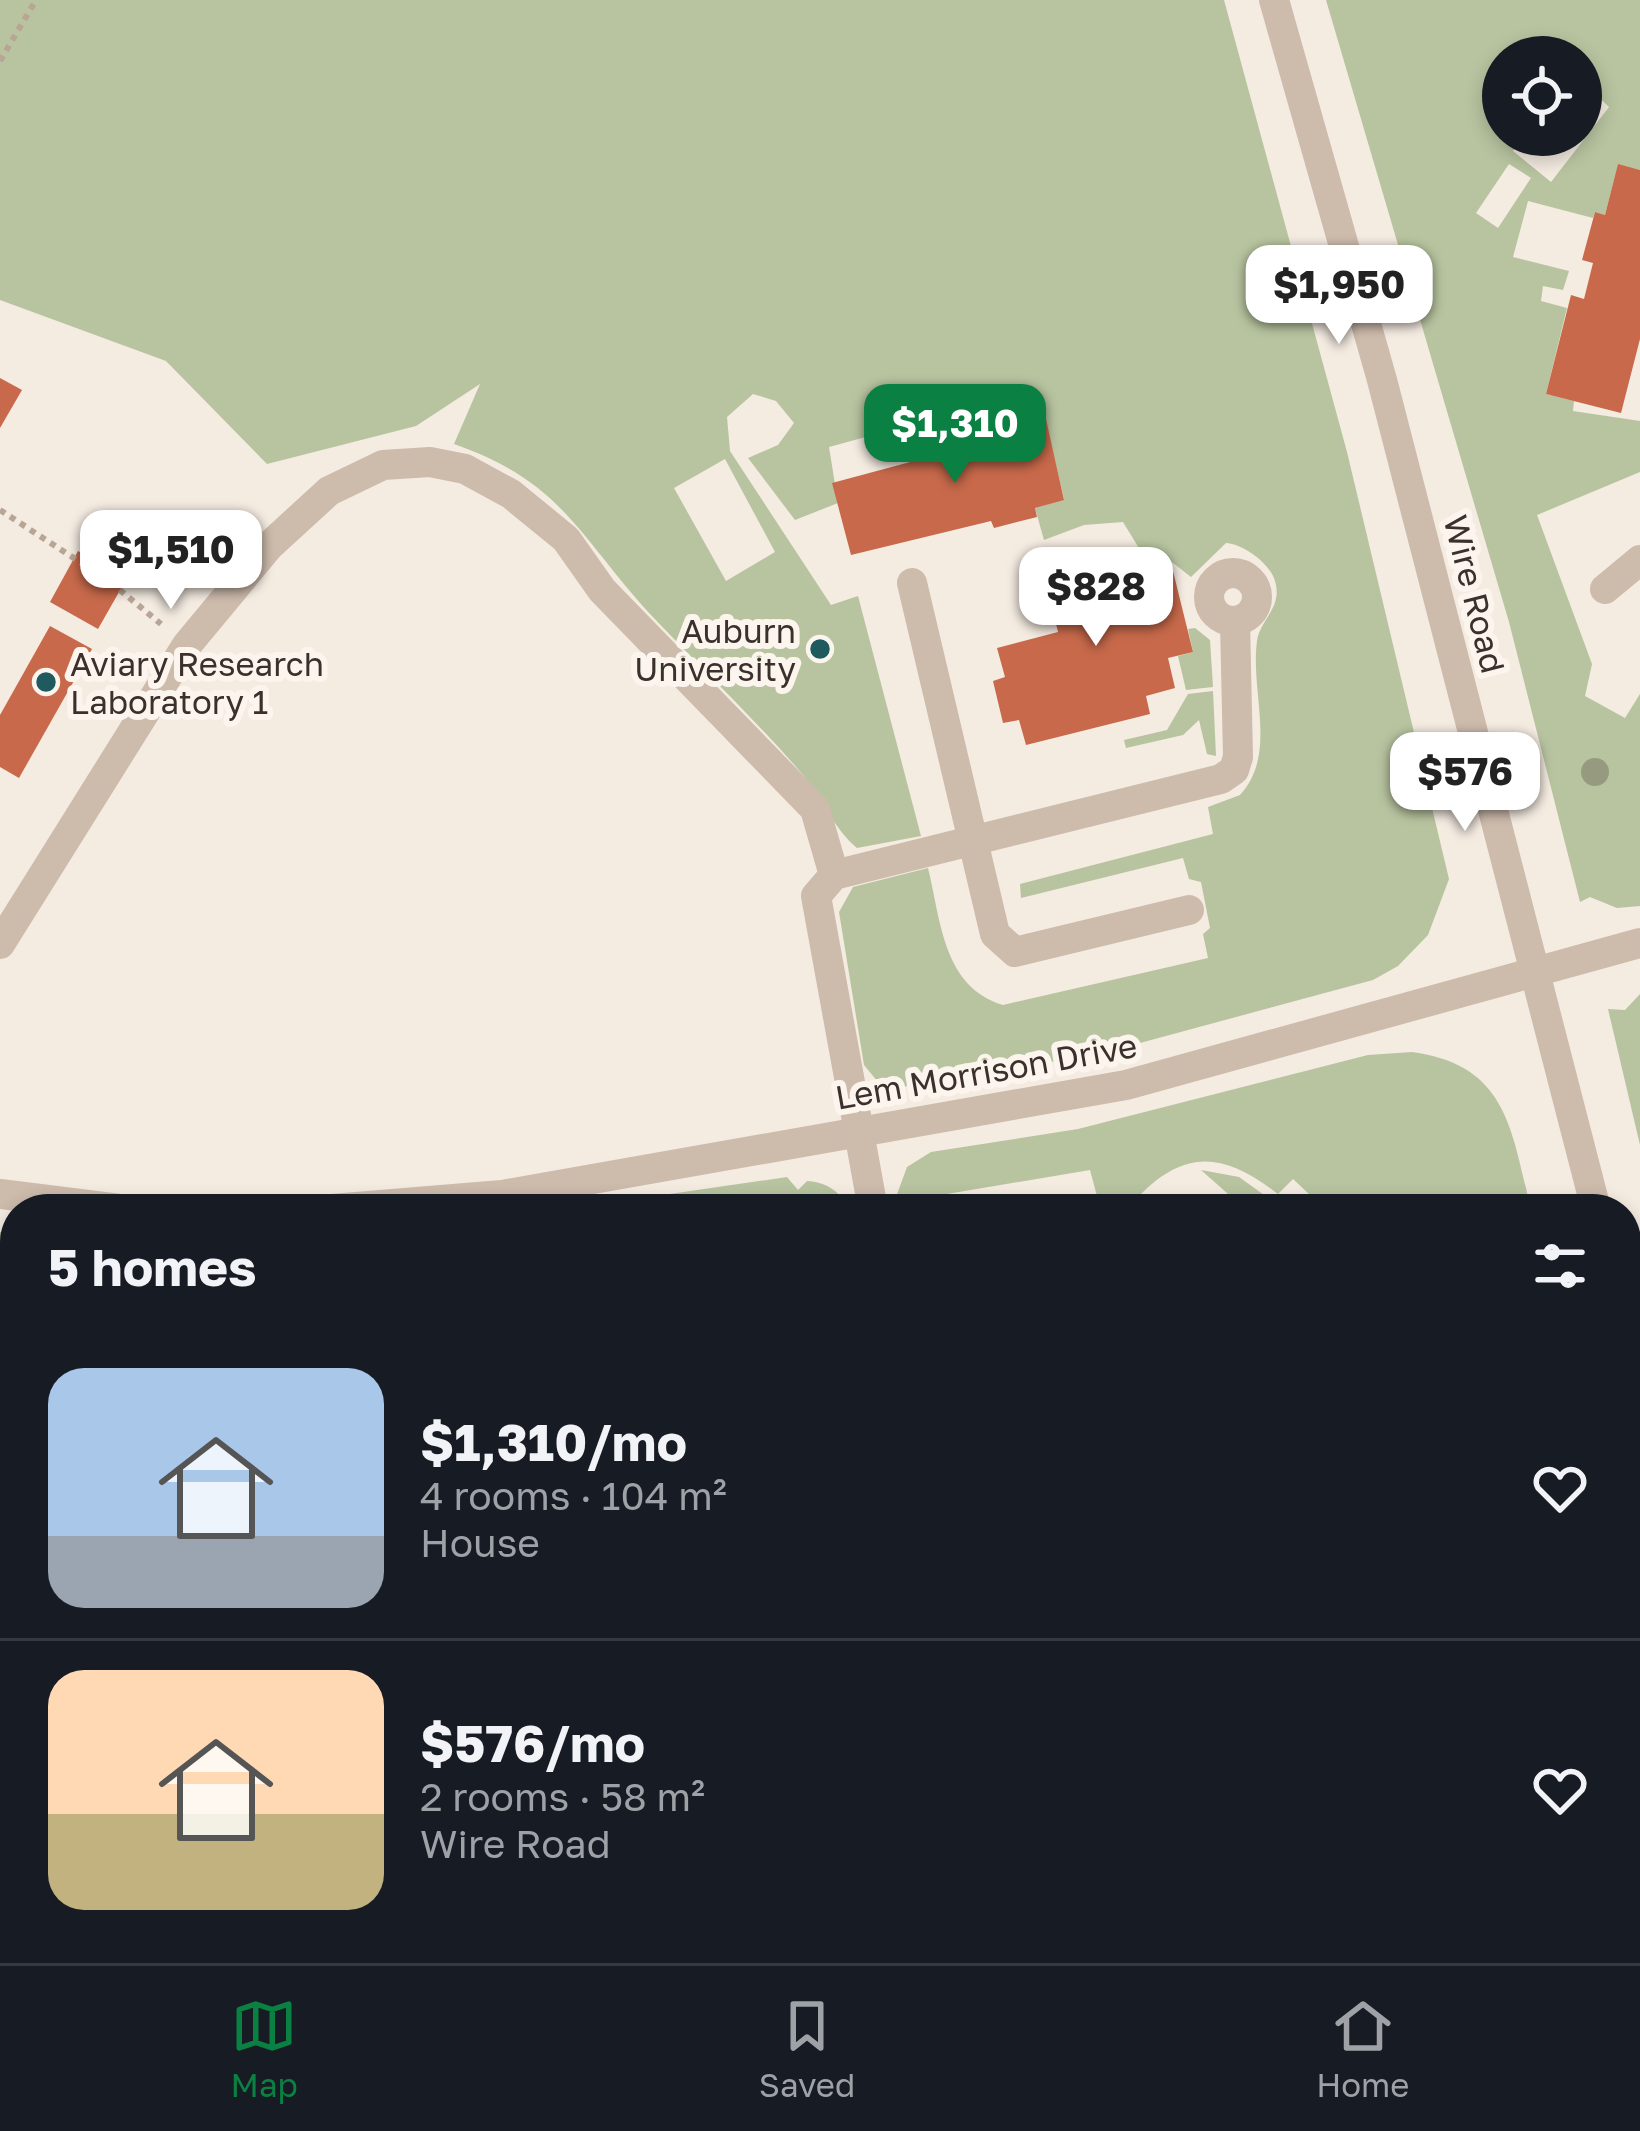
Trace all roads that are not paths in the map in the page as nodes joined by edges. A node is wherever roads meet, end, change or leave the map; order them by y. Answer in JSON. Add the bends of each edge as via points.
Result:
{"nodes":[{"id":1,"x":1274,"y":0,"type":"edge"},
{"id":2,"x":1640,"y":560,"type":"edge"},
{"id":3,"x":912,"y":583,"type":"dead end"},
{"id":4,"x":1605,"y":589,"type":"dead end"},
{"id":5,"x":1235,"y":621,"type":"dead end"},
{"id":6,"x":972,"y":839,"type":"junction"},
{"id":7,"x":834,"y":875,"type":"junction"},
{"id":8,"x":1189,"y":910,"type":"dead end"},
{"id":9,"x":1640,"y":943,"type":"edge"},
{"id":10,"x":0,"y":944,"type":"edge"},
{"id":11,"x":1534,"y":973,"type":"junction"},
{"id":12,"x":857,"y":1131,"type":"junction"},
{"id":13,"x":508,"y":1194,"type":"edge"},
{"id":14,"x":870,"y":1194,"type":"edge"},
{"id":15,"x":1592,"y":1194,"type":"edge"}],
"edges":[{"from":1,"to":11,"type":"street","name":"Wire Road","via":[[1382,380]]},
{"from":2,"to":4,"type":"street"},
{"from":3,"to":6,"type":"street"},
{"from":5,"to":6,"type":"street","via":[[1234,770]]},
{"from":6,"to":7,"type":"street"},
{"from":6,"to":8,"type":"street","via":[[995,934],[1015,952]]},
{"from":7,"to":10,"type":"street","via":[[815,809],[602,590],[566,539],[465,469],[383,465],[329,491],[269,545],[187,645]]},
{"from":7,"to":12,"type":"street","via":[[816,896]]},
{"from":9,"to":11,"type":"street","name":"Lem Morrison Drive"},
{"from":11,"to":12,"type":"street","name":"Lem Morrison Drive","via":[[1126,1085]]},
{"from":11,"to":15,"type":"street","name":"Wire Road"},
{"from":12,"to":13,"type":"street","name":"Lem Morrison Drive"},
{"from":12,"to":14,"type":"street"}]}
